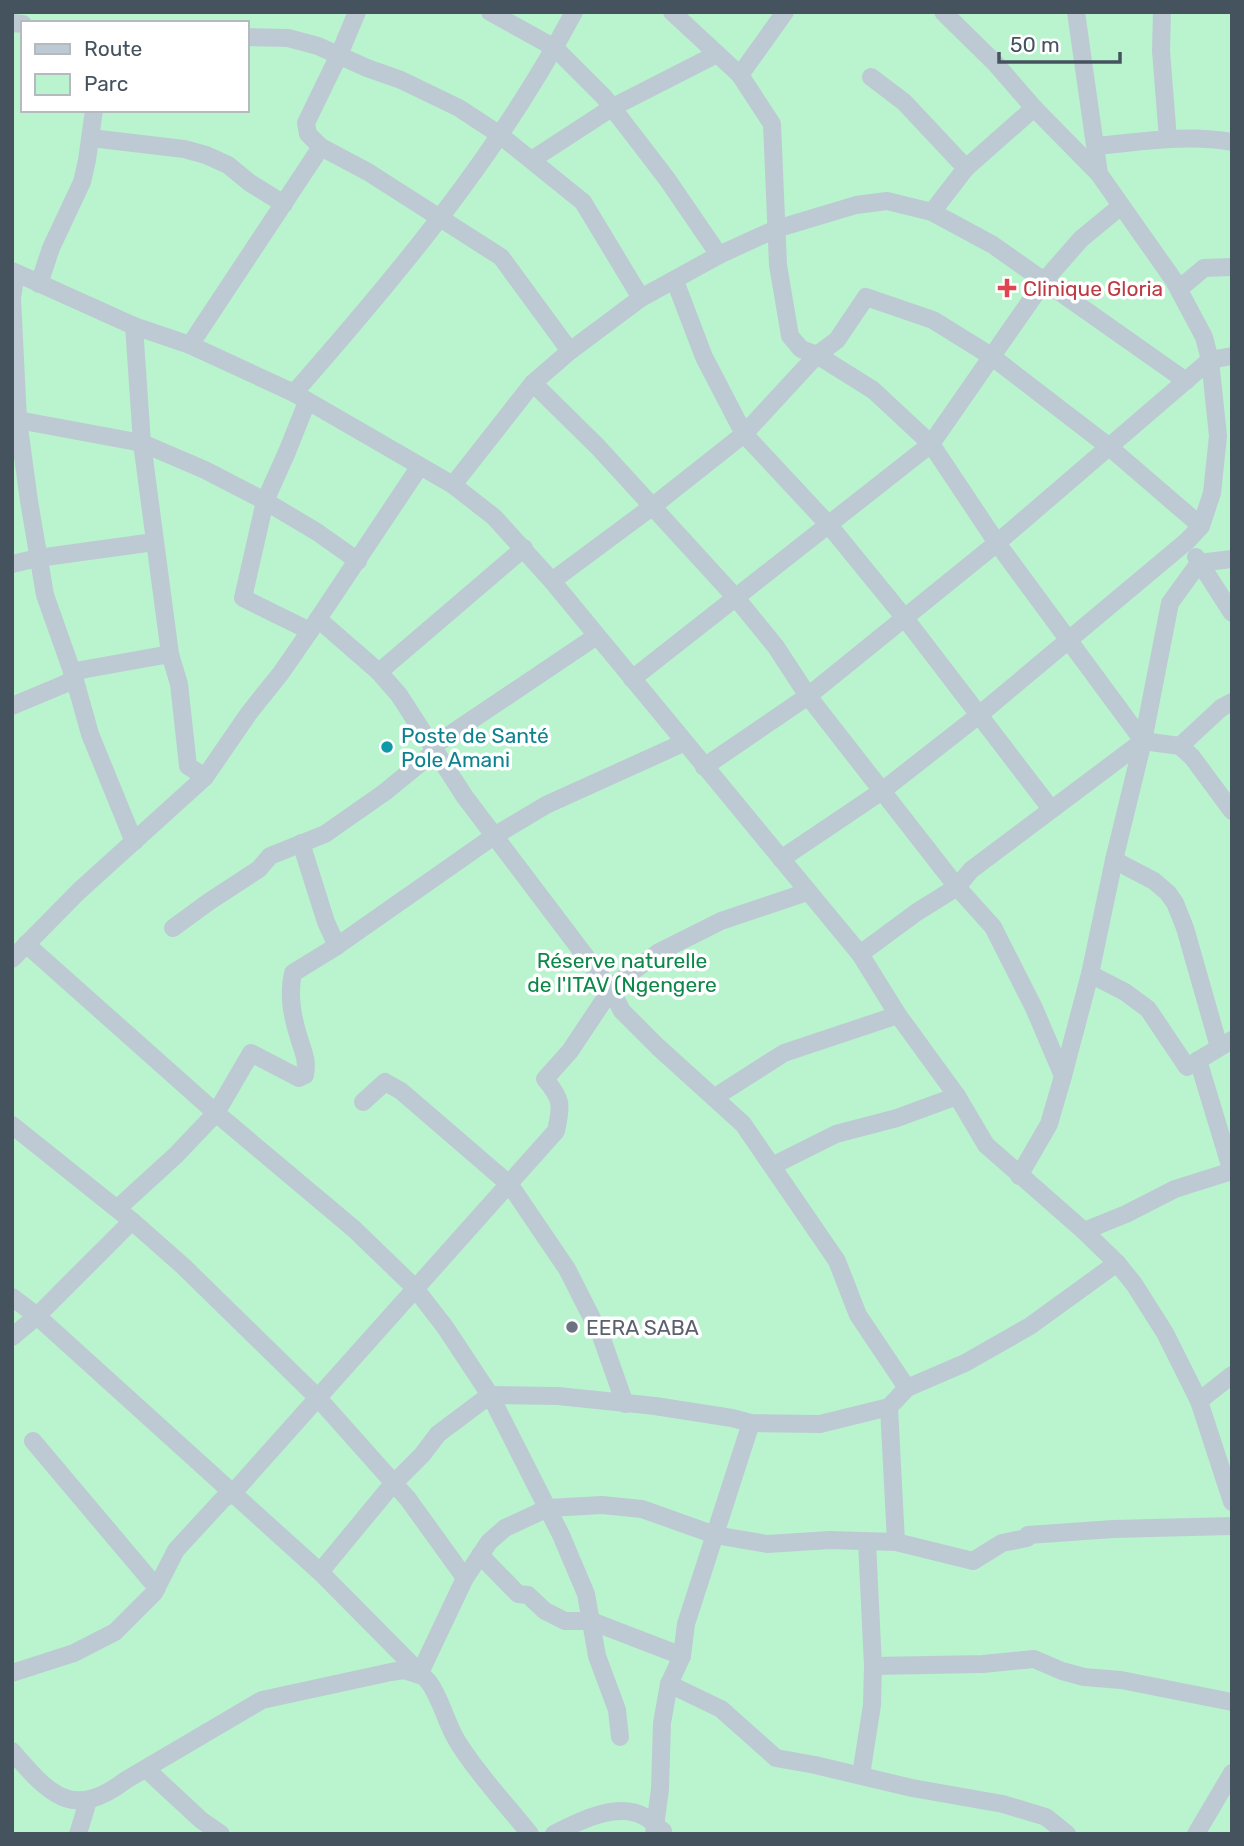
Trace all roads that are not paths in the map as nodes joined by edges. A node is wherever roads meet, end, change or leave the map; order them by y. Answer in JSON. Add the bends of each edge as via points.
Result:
{"nodes":[{"id":1,"x":357,"y":12,"type":"edge"},
{"id":2,"x":490,"y":12,"type":"edge"},
{"id":3,"x":574,"y":12,"type":"edge"},
{"id":4,"x":672,"y":12,"type":"edge"},
{"id":5,"x":785,"y":12,"type":"edge"},
{"id":6,"x":943,"y":12,"type":"edge"},
{"id":7,"x":1076,"y":12,"type":"edge"},
{"id":8,"x":1162,"y":12,"type":"edge"},
{"id":9,"x":248,"y":37,"type":"edge"},
{"id":10,"x":555,"y":48,"type":"junction"},
{"id":11,"x":717,"y":54,"type":"junction"},
{"id":12,"x":339,"y":55,"type":"junction"},
{"id":13,"x":740,"y":75,"type":"junction"},
{"id":14,"x":871,"y":77,"type":"dead end"},
{"id":15,"x":613,"y":107,"type":"junction"},
{"id":16,"x":1034,"y":108,"type":"junction"},
{"id":17,"x":94,"y":112,"type":"edge"},
{"id":18,"x":500,"y":135,"type":"junction"},
{"id":19,"x":90,"y":138,"type":"junction"},
{"id":20,"x":1168,"y":139,"type":"junction"},
{"id":21,"x":1232,"y":142,"type":"edge"},
{"id":22,"x":1096,"y":145,"type":"junction"},
{"id":23,"x":321,"y":147,"type":"junction"},
{"id":24,"x":533,"y":159,"type":"junction"},
{"id":25,"x":966,"y":168,"type":"junction"},
{"id":26,"x":1099,"y":174,"type":"junction"},
{"id":27,"x":284,"y":204,"type":"junction"},
{"id":28,"x":1121,"y":206,"type":"junction"},
{"id":29,"x":932,"y":212,"type":"junction"},
{"id":30,"x":442,"y":218,"type":"junction"},
{"id":31,"x":776,"y":229,"type":"junction"},
{"id":32,"x":719,"y":255,"type":"junction"},
{"id":33,"x":1232,"y":267,"type":"edge"},
{"id":34,"x":14,"y":272,"type":"edge"},
{"id":35,"x":1045,"y":280,"type":"junction"},
{"id":36,"x":675,"y":281,"type":"junction"},
{"id":37,"x":39,"y":284,"type":"junction"},
{"id":38,"x":1179,"y":289,"type":"junction"},
{"id":39,"x":641,"y":298,"type":"junction"},
{"id":40,"x":134,"y":326,"type":"junction"},
{"id":41,"x":190,"y":345,"type":"junction"},
{"id":42,"x":570,"y":351,"type":"junction"},
{"id":43,"x":817,"y":355,"type":"junction"},
{"id":44,"x":991,"y":356,"type":"junction"},
{"id":45,"x":1232,"y":356,"type":"edge"},
{"id":46,"x":1210,"y":360,"type":"junction"},
{"id":47,"x":1186,"y":381,"type":"junction"},
{"id":48,"x":533,"y":383,"type":"junction"},
{"id":49,"x":300,"y":397,"type":"junction"},
{"id":50,"x":15,"y":421,"type":"edge"},
{"id":51,"x":744,"y":433,"type":"junction"},
{"id":52,"x":1225,"y":435,"type":"edge"},
{"id":53,"x":142,"y":443,"type":"junction"},
{"id":54,"x":931,"y":444,"type":"junction"},
{"id":55,"x":1108,"y":446,"type":"junction"},
{"id":56,"x":420,"y":466,"type":"junction"},
{"id":57,"x":453,"y":485,"type":"junction"},
{"id":58,"x":265,"y":501,"type":"junction"},
{"id":59,"x":653,"y":506,"type":"junction"},
{"id":60,"x":828,"y":524,"type":"junction"},
{"id":61,"x":1201,"y":526,"type":"junction"},
{"id":62,"x":1187,"y":541,"type":"junction"},
{"id":63,"x":154,"y":542,"type":"junction"},
{"id":64,"x":997,"y":543,"type":"junction"},
{"id":65,"x":524,"y":548,"type":"junction"},
{"id":66,"x":38,"y":558,"type":"junction"},
{"id":67,"x":1232,"y":559,"type":"edge"},
{"id":68,"x":358,"y":561,"type":"junction"},
{"id":69,"x":12,"y":564,"type":"edge"},
{"id":70,"x":1199,"y":564,"type":"junction"},
{"id":71,"x":552,"y":581,"type":"junction"},
{"id":72,"x":737,"y":599,"type":"junction"},
{"id":73,"x":1232,"y":613,"type":"edge"},
{"id":74,"x":904,"y":617,"type":"junction"},
{"id":75,"x":314,"y":625,"type":"junction"},
{"id":76,"x":595,"y":636,"type":"junction"},
{"id":77,"x":1069,"y":641,"type":"junction"},
{"id":78,"x":170,"y":654,"type":"junction"},
{"id":79,"x":380,"y":672,"type":"junction"},
{"id":80,"x":74,"y":677,"type":"junction"},
{"id":81,"x":632,"y":679,"type":"junction"},
{"id":82,"x":808,"y":696,"type":"junction"},
{"id":83,"x":1232,"y":702,"type":"edge"},
{"id":84,"x":12,"y":706,"type":"edge"},
{"id":85,"x":979,"y":715,"type":"junction"},
{"id":86,"x":1143,"y":741,"type":"junction"},
{"id":87,"x":683,"y":743,"type":"junction"},
{"id":88,"x":1180,"y":746,"type":"junction"},
{"id":89,"x":434,"y":748,"type":"junction"},
{"id":90,"x":704,"y":767,"type":"junction"},
{"id":91,"x":205,"y":778,"type":"junction"},
{"id":92,"x":882,"y":791,"type":"junction"},
{"id":93,"x":1051,"y":809,"type":"junction"},
{"id":94,"x":1232,"y":811,"type":"edge"},
{"id":95,"x":494,"y":836,"type":"junction"},
{"id":96,"x":134,"y":842,"type":"junction"},
{"id":97,"x":302,"y":843,"type":"junction"},
{"id":98,"x":781,"y":859,"type":"junction"},
{"id":99,"x":1114,"y":860,"type":"junction"},
{"id":100,"x":957,"y":887,"type":"junction"},
{"id":101,"x":807,"y":892,"type":"junction"},
{"id":102,"x":173,"y":928,"type":"dead end"},
{"id":103,"x":26,"y":944,"type":"junction"},
{"id":104,"x":337,"y":946,"type":"junction"},
{"id":105,"x":860,"y":954,"type":"junction"},
{"id":106,"x":12,"y":959,"type":"edge"},
{"id":107,"x":1090,"y":974,"type":"junction"},
{"id":108,"x":611,"y":990,"type":"junction"},
{"id":109,"x":898,"y":1015,"type":"junction"},
{"id":110,"x":1225,"y":1044,"type":"edge"},
{"id":111,"x":1198,"y":1060,"type":"junction"},
{"id":112,"x":1063,"y":1076,"type":"junction"},
{"id":113,"x":957,"y":1096,"type":"junction"},
{"id":114,"x":715,"y":1097,"type":"junction"},
{"id":115,"x":363,"y":1102,"type":"dead end"},
{"id":116,"x":216,"y":1113,"type":"junction"},
{"id":117,"x":12,"y":1125,"type":"edge"},
{"id":118,"x":774,"y":1165,"type":"junction"},
{"id":119,"x":1232,"y":1172,"type":"edge"},
{"id":120,"x":1019,"y":1175,"type":"junction"},
{"id":121,"x":510,"y":1185,"type":"junction"},
{"id":122,"x":118,"y":1208,"type":"junction"},
{"id":123,"x":132,"y":1221,"type":"junction"},
{"id":124,"x":1084,"y":1231,"type":"junction"},
{"id":125,"x":1117,"y":1263,"type":"junction"},
{"id":126,"x":414,"y":1287,"type":"junction"},
{"id":127,"x":12,"y":1297,"type":"edge"},
{"id":128,"x":37,"y":1316,"type":"junction"},
{"id":129,"x":12,"y":1337,"type":"edge"},
{"id":130,"x":1232,"y":1375,"type":"edge"},
{"id":131,"x":907,"y":1388,"type":"junction"},
{"id":132,"x":490,"y":1395,"type":"junction"},
{"id":133,"x":318,"y":1398,"type":"junction"},
{"id":134,"x":1199,"y":1401,"type":"junction"},
{"id":135,"x":625,"y":1404,"type":"junction"},
{"id":136,"x":889,"y":1407,"type":"junction"},
{"id":137,"x":751,"y":1423,"type":"junction"},
{"id":138,"x":33,"y":1441,"type":"dead end"},
{"id":139,"x":394,"y":1482,"type":"junction"},
{"id":140,"x":232,"y":1494,"type":"junction"},
{"id":141,"x":1232,"y":1502,"type":"edge"},
{"id":142,"x":548,"y":1508,"type":"junction"},
{"id":143,"x":1232,"y":1526,"type":"edge"},
{"id":144,"x":715,"y":1535,"type":"junction"},
{"id":145,"x":867,"y":1542,"type":"junction"},
{"id":146,"x":896,"y":1542,"type":"junction"},
{"id":147,"x":480,"y":1556,"type":"junction"},
{"id":148,"x":320,"y":1572,"type":"junction"},
{"id":149,"x":465,"y":1578,"type":"junction"},
{"id":150,"x":157,"y":1588,"type":"junction"},
{"id":151,"x":591,"y":1621,"type":"junction"},
{"id":152,"x":682,"y":1656,"type":"junction"},
{"id":153,"x":873,"y":1666,"type":"junction"},
{"id":154,"x":12,"y":1673,"type":"edge"},
{"id":155,"x":419,"y":1675,"type":"junction"},
{"id":156,"x":669,"y":1684,"type":"junction"},
{"id":157,"x":1232,"y":1702,"type":"edge"},
{"id":158,"x":620,"y":1737,"type":"dead end"},
{"id":159,"x":12,"y":1751,"type":"edge"},
{"id":160,"x":146,"y":1769,"type":"junction"},
{"id":161,"x":1232,"y":1773,"type":"edge"},
{"id":162,"x":862,"y":1775,"type":"junction"},
{"id":163,"x":88,"y":1801,"type":"junction"},
{"id":164,"x":659,"y":1831,"type":"edge"},
{"id":165,"x":78,"y":1834,"type":"edge"},
{"id":166,"x":221,"y":1834,"type":"edge"},
{"id":167,"x":530,"y":1834,"type":"edge"},
{"id":168,"x":554,"y":1834,"type":"edge"},
{"id":169,"x":1067,"y":1834,"type":"edge"},
{"id":170,"x":1196,"y":1834,"type":"edge"}],
"edges":[{"from":1,"to":12,"type":"street"},
{"from":2,"to":10,"type":"street"},
{"from":3,"to":10,"type":"street"},
{"from":4,"to":11,"type":"street"},
{"from":5,"to":13,"type":"street"},
{"from":6,"to":16,"type":"street"},
{"from":7,"to":22,"type":"street"},
{"from":8,"to":20,"type":"street"},
{"from":9,"to":12,"type":"street","via":[[288,38]]},
{"from":10,"to":15,"type":"street"},
{"from":10,"to":18,"type":"street"},
{"from":11,"to":13,"type":"street"},
{"from":11,"to":15,"type":"street"},
{"from":12,"to":18,"type":"street","via":[[459,108]]},
{"from":12,"to":23,"type":"street","via":[[306,123],[308,134]]},
{"from":13,"to":31,"type":"street","via":[[772,124]]},
{"from":14,"to":25,"type":"street","via":[[904,102]]},
{"from":15,"to":24,"type":"street"},
{"from":15,"to":32,"type":"street"},
{"from":16,"to":25,"type":"street"},
{"from":16,"to":26,"type":"street"},
{"from":17,"to":19,"type":"street"},
{"from":18,"to":24,"type":"street"},
{"from":18,"to":30,"type":"street"},
{"from":19,"to":27,"type":"street","via":[[206,155]]},
{"from":19,"to":37,"type":"street","via":[[82,182]]},
{"from":20,"to":21,"type":"street"},
{"from":20,"to":22,"type":"street"},
{"from":22,"to":26,"type":"street"},
{"from":23,"to":27,"type":"street"},
{"from":23,"to":30,"type":"street"},
{"from":24,"to":39,"type":"street","via":[[583,202]]},
{"from":25,"to":29,"type":"street"},
{"from":26,"to":28,"type":"street"},
{"from":27,"to":41,"type":"street"},
{"from":28,"to":35,"type":"street","via":[[1081,239]]},
{"from":28,"to":38,"type":"street"},
{"from":29,"to":31,"type":"street","via":[[887,201]]},
{"from":29,"to":35,"type":"street"},
{"from":30,"to":42,"type":"street","via":[[501,257]]},
{"from":30,"to":49,"type":"street"},
{"from":31,"to":32,"type":"street"},
{"from":31,"to":43,"type":"street","via":[[790,336]]},
{"from":32,"to":36,"type":"street"},
{"from":33,"to":38,"type":"street","via":[[1204,268]]},
{"from":34,"to":37,"type":"street"},
{"from":34,"to":50,"type":"street"},
{"from":35,"to":44,"type":"street"},
{"from":35,"to":47,"type":"street"},
{"from":36,"to":39,"type":"street"},
{"from":36,"to":51,"type":"street","via":[[704,357]]},
{"from":37,"to":40,"type":"street"},
{"from":38,"to":46,"type":"street","via":[[1204,337]]},
{"from":39,"to":42,"type":"street"},
{"from":40,"to":41,"type":"street"},
{"from":40,"to":53,"type":"street"},
{"from":41,"to":49,"type":"street"},
{"from":42,"to":48,"type":"street"},
{"from":43,"to":44,"type":"street","via":[[837,340],[866,297],[933,320]]},
{"from":43,"to":51,"type":"street"},
{"from":43,"to":54,"type":"street","via":[[873,390]]},
{"from":44,"to":54,"type":"street"},
{"from":44,"to":55,"type":"street"},
{"from":45,"to":46,"type":"street"},
{"from":46,"to":47,"type":"street"},
{"from":46,"to":52,"type":"street"},
{"from":47,"to":55,"type":"street"},
{"from":48,"to":57,"type":"street"},
{"from":48,"to":59,"type":"street"},
{"from":49,"to":56,"type":"street"},
{"from":49,"to":58,"type":"street","via":[[288,452]]},
{"from":50,"to":53,"type":"street"},
{"from":50,"to":66,"type":"street"},
{"from":51,"to":59,"type":"street"},
{"from":51,"to":60,"type":"street"},
{"from":52,"to":61,"type":"street"},
{"from":53,"to":58,"type":"street"},
{"from":53,"to":63,"type":"street"},
{"from":54,"to":60,"type":"street"},
{"from":54,"to":64,"type":"street"},
{"from":55,"to":61,"type":"street"},
{"from":55,"to":64,"type":"street"},
{"from":56,"to":57,"type":"street"},
{"from":56,"to":68,"type":"street"},
{"from":57,"to":65,"type":"street"},
{"from":58,"to":68,"type":"street"},
{"from":58,"to":75,"type":"street","via":[[243,598]]},
{"from":59,"to":71,"type":"street"},
{"from":59,"to":72,"type":"street"},
{"from":60,"to":72,"type":"street"},
{"from":60,"to":74,"type":"street"},
{"from":61,"to":62,"type":"street"},
{"from":62,"to":70,"type":"street"},
{"from":62,"to":77,"type":"street"},
{"from":63,"to":66,"type":"street"},
{"from":63,"to":78,"type":"street"},
{"from":64,"to":74,"type":"street"},
{"from":64,"to":77,"type":"street"},
{"from":65,"to":71,"type":"street"},
{"from":65,"to":79,"type":"street"},
{"from":66,"to":69,"type":"street"},
{"from":66,"to":80,"type":"street","via":[[45,595]]},
{"from":67,"to":70,"type":"street"},
{"from":68,"to":75,"type":"street"},
{"from":70,"to":73,"type":"street"},
{"from":70,"to":86,"type":"street","via":[[1170,603]]},
{"from":71,"to":76,"type":"street"},
{"from":72,"to":81,"type":"street"},
{"from":72,"to":82,"type":"street"},
{"from":74,"to":82,"type":"street"},
{"from":74,"to":85,"type":"street"},
{"from":75,"to":79,"type":"street"},
{"from":75,"to":91,"type":"street"},
{"from":76,"to":81,"type":"street"},
{"from":76,"to":89,"type":"street"},
{"from":77,"to":85,"type":"street"},
{"from":77,"to":86,"type":"street"},
{"from":78,"to":80,"type":"street","via":[[80,670]]},
{"from":78,"to":91,"type":"street","via":[[180,684],[188,766]]},
{"from":79,"to":89,"type":"street"},
{"from":80,"to":84,"type":"street"},
{"from":80,"to":96,"type":"street","via":[[90,734]]},
{"from":81,"to":87,"type":"street"},
{"from":82,"to":90,"type":"street"},
{"from":82,"to":92,"type":"street"},
{"from":83,"to":88,"type":"street"},
{"from":85,"to":92,"type":"street"},
{"from":85,"to":93,"type":"street"},
{"from":86,"to":88,"type":"street"},
{"from":86,"to":93,"type":"street"},
{"from":86,"to":99,"type":"street"},
{"from":87,"to":90,"type":"street"},
{"from":87,"to":95,"type":"street","via":[[547,805]]},
{"from":88,"to":94,"type":"street"},
{"from":89,"to":95,"type":"street"},
{"from":89,"to":97,"type":"street","via":[[385,792],[325,834]]},
{"from":90,"to":98,"type":"street"},
{"from":91,"to":96,"type":"street"},
{"from":92,"to":98,"type":"street"},
{"from":92,"to":100,"type":"street"},
{"from":93,"to":100,"type":"street","via":[[971,870]]},
{"from":95,"to":104,"type":"street"},
{"from":95,"to":108,"type":"street"},
{"from":96,"to":103,"type":"street"},
{"from":97,"to":102,"type":"street","via":[[270,856],[259,869]]},
{"from":97,"to":104,"type":"street"},
{"from":98,"to":101,"type":"street"},
{"from":99,"to":107,"type":"street"},
{"from":99,"to":110,"type":"street","via":[[1154,881],[1175,903]]},
{"from":100,"to":105,"type":"street"},
{"from":100,"to":112,"type":"street","via":[[993,927]]},
{"from":101,"to":105,"type":"street"},
{"from":101,"to":108,"type":"street","via":[[721,920],[659,952]]},
{"from":103,"to":106,"type":"street"},
{"from":103,"to":116,"type":"street"},
{"from":104,"to":116,"type":"street","via":[[293,972],[291,1008],[308,1063],[305,1075],[299,1078],[251,1053]]},
{"from":105,"to":109,"type":"street"},
{"from":107,"to":111,"type":"street","via":[[1148,1009],[1187,1068]]},
{"from":107,"to":112,"type":"street"},
{"from":108,"to":114,"type":"street","via":[[622,1011]]},
{"from":108,"to":121,"type":"street","via":[[545,1079],[559,1096],[556,1131]]},
{"from":109,"to":113,"type":"street"},
{"from":109,"to":114,"type":"street","via":[[784,1053]]},
{"from":110,"to":111,"type":"street"},
{"from":111,"to":119,"type":"street"},
{"from":112,"to":120,"type":"street","via":[[1049,1124]]},
{"from":113,"to":118,"type":"street","via":[[836,1134]]},
{"from":113,"to":120,"type":"street","via":[[986,1144]]},
{"from":114,"to":118,"type":"street"},
{"from":115,"to":121,"type":"street","via":[[385,1082],[401,1091]]},
{"from":116,"to":122,"type":"street"},
{"from":116,"to":126,"type":"street","via":[[354,1229]]},
{"from":117,"to":122,"type":"street"},
{"from":118,"to":131,"type":"street","via":[[836,1261],[858,1315]]},
{"from":119,"to":124,"type":"street","via":[[1175,1189]]},
{"from":120,"to":124,"type":"street"},
{"from":121,"to":126,"type":"street"},
{"from":121,"to":135,"type":"street","via":[[567,1269],[601,1336]]},
{"from":122,"to":123,"type":"street"},
{"from":123,"to":128,"type":"street"},
{"from":123,"to":133,"type":"street"},
{"from":124,"to":125,"type":"street"},
{"from":125,"to":131,"type":"street","via":[[1030,1326],[965,1363]]},
{"from":125,"to":134,"type":"street","via":[[1165,1333]]},
{"from":126,"to":132,"type":"street"},
{"from":126,"to":133,"type":"street"},
{"from":127,"to":128,"type":"street"},
{"from":128,"to":129,"type":"street"},
{"from":128,"to":140,"type":"street"},
{"from":130,"to":134,"type":"street"},
{"from":131,"to":136,"type":"street"},
{"from":132,"to":135,"type":"street","via":[[558,1396]]},
{"from":132,"to":139,"type":"street","via":[[438,1434]]},
{"from":132,"to":142,"type":"street"},
{"from":133,"to":139,"type":"street"},
{"from":133,"to":140,"type":"street"},
{"from":134,"to":141,"type":"street"},
{"from":135,"to":137,"type":"street"},
{"from":136,"to":137,"type":"street","via":[[820,1424]]},
{"from":136,"to":146,"type":"street"},
{"from":137,"to":144,"type":"street"},
{"from":138,"to":150,"type":"street"},
{"from":139,"to":148,"type":"street"},
{"from":139,"to":149,"type":"street"},
{"from":140,"to":148,"type":"street"},
{"from":140,"to":150,"type":"street","via":[[176,1550]]},
{"from":142,"to":144,"type":"street","via":[[602,1504],[642,1509]]},
{"from":142,"to":147,"type":"street","via":[[505,1528]]},
{"from":142,"to":151,"type":"street","via":[[586,1594]]},
{"from":143,"to":146,"type":"street","via":[[1028,1535],[1002,1542],[973,1561]]},
{"from":144,"to":145,"type":"street","via":[[767,1544]]},
{"from":144,"to":152,"type":"street","via":[[686,1624]]},
{"from":145,"to":146,"type":"street"},
{"from":145,"to":153,"type":"street"},
{"from":147,"to":149,"type":"street"},
{"from":147,"to":151,"type":"street","via":[[519,1594],[528,1595],[545,1611],[565,1621]]},
{"from":148,"to":155,"type":"street"},
{"from":149,"to":155,"type":"street"},
{"from":150,"to":154,"type":"street","via":[[115,1632],[74,1653]]},
{"from":151,"to":152,"type":"street"},
{"from":151,"to":158,"type":"street","via":[[597,1656],[617,1710]]},
{"from":152,"to":156,"type":"street"},
{"from":153,"to":157,"type":"street","via":[[1034,1659],[1084,1677]]},
{"from":153,"to":162,"type":"street"},
{"from":155,"to":160,"type":"street","via":[[391,1672],[262,1700]]},
{"from":155,"to":167,"type":"street","via":[[434,1689],[459,1745]]},
{"from":156,"to":162,"type":"street","via":[[721,1709],[776,1758]]},
{"from":156,"to":164,"type":"street","via":[[662,1723]]},
{"from":159,"to":163,"type":"street","via":[[45,1787],[72,1800]]},
{"from":160,"to":163,"type":"street"},
{"from":160,"to":166,"type":"street"},
{"from":161,"to":170,"type":"street"},
{"from":162,"to":169,"type":"street","via":[[1003,1804],[1046,1817]]},
{"from":163,"to":165,"type":"street"},
{"from":164,"to":168,"type":"street","via":[[646,1817],[628,1811],[583,1819]]}]}
